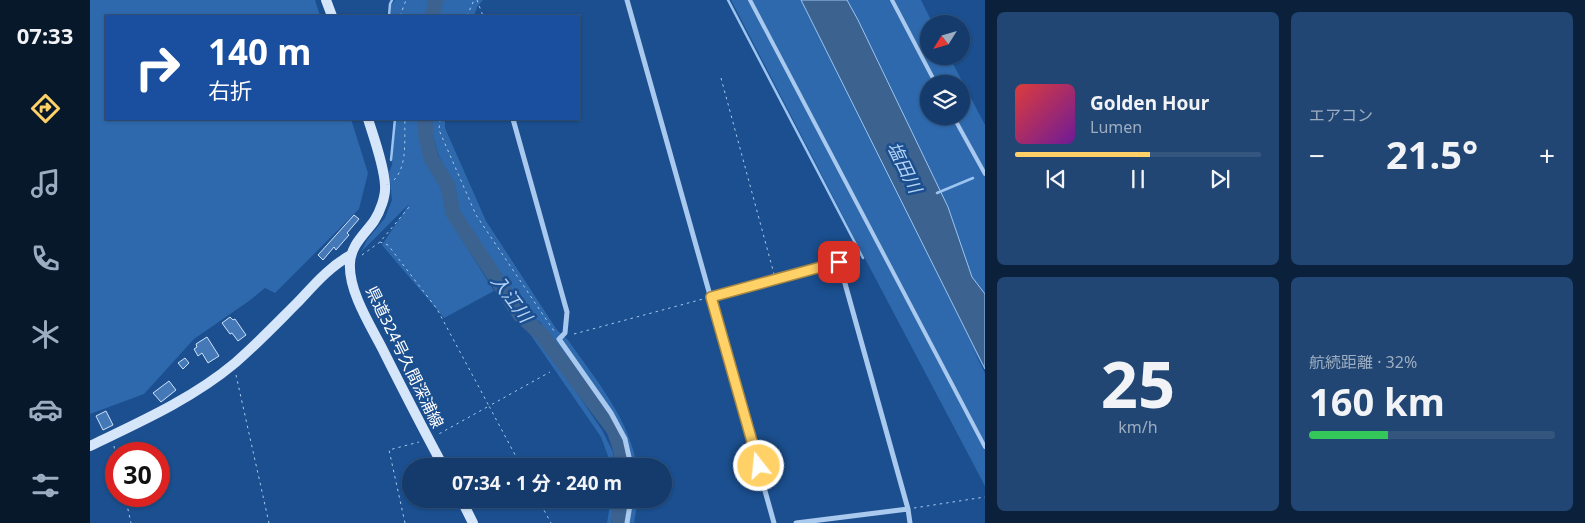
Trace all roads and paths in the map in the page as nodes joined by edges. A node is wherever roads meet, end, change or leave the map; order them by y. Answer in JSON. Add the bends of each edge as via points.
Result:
{"nodes":[{"id":1,"x":326,"y":0,"type":"edge"},
{"id":2,"x":406,"y":0,"type":"edge"},
{"id":3,"x":474,"y":0,"type":"edge"},
{"id":4,"x":477,"y":0,"type":"edge"},
{"id":5,"x":627,"y":0,"type":"edge"},
{"id":6,"x":750,"y":0,"type":"edge"},
{"id":7,"x":892,"y":0,"type":"edge"},
{"id":8,"x":332,"y":15,"type":"edge"},
{"id":9,"x":400,"y":15,"type":"edge"},
{"id":10,"x":467,"y":15,"type":"edge"},
{"id":11,"x":483,"y":15,"type":"edge"},
{"id":12,"x":931,"y":75,"type":"edge"},
{"id":13,"x":720,"y":78,"type":"dead end"},
{"id":14,"x":368,"y":120,"type":"edge"},
{"id":15,"x":405,"y":120,"type":"edge"},
{"id":16,"x":440,"y":120,"type":"edge"},
{"id":17,"x":512,"y":120,"type":"edge"},
{"id":18,"x":958,"y":125,"type":"edge"},
{"id":19,"x":985,"y":174,"type":"edge"},
{"id":20,"x":385,"y":186,"type":"junction"},
{"id":21,"x":410,"y":206,"type":"dead end"},
{"id":22,"x":380,"y":242,"type":"junction"},
{"id":23,"x":351,"y":260,"type":"junction"},
{"id":24,"x":776,"y":279,"type":"junction"},
{"id":25,"x":711,"y":297,"type":"junction"},
{"id":26,"x":574,"y":334,"type":"dead end"},
{"id":27,"x":559,"y":339,"type":"junction"},
{"id":28,"x":233,"y":364,"type":"junction"},
{"id":29,"x":550,"y":372,"type":"dead end"},
{"id":30,"x":489,"y":406,"type":"junction"},
{"id":31,"x":112,"y":436,"type":"junction"},
{"id":32,"x":429,"y":439,"type":"junction"},
{"id":33,"x":113,"y":442,"type":"edge"},
{"id":34,"x":90,"y":446,"type":"edge"},
{"id":35,"x":985,"y":447,"type":"edge"},
{"id":36,"x":439,"y":458,"type":"edge"},
{"id":37,"x":517,"y":458,"type":"edge"},
{"id":38,"x":629,"y":458,"type":"edge"},
{"id":39,"x":985,"y":497,"type":"edge"},
{"id":40,"x":127,"y":507,"type":"edge"},
{"id":41,"x":466,"y":508,"type":"edge"},
{"id":42,"x":542,"y":508,"type":"edge"},
{"id":43,"x":630,"y":508,"type":"edge"},
{"id":44,"x":908,"y":509,"type":"junction"},
{"id":45,"x":131,"y":523,"type":"edge"},
{"id":46,"x":269,"y":523,"type":"edge"},
{"id":47,"x":406,"y":523,"type":"edge"},
{"id":48,"x":474,"y":523,"type":"edge"},
{"id":49,"x":550,"y":523,"type":"edge"},
{"id":50,"x":627,"y":523,"type":"edge"},
{"id":51,"x":774,"y":523,"type":"edge"},
{"id":52,"x":796,"y":523,"type":"edge"},
{"id":53,"x":910,"y":523,"type":"edge"}],
"edges":[{"from":1,"to":8,"type":"main road"},
{"from":2,"to":9,"type":"path"},
{"from":3,"to":10,"type":"path"},
{"from":4,"to":11,"type":"path"},
{"from":5,"to":25,"type":"street"},
{"from":6,"to":35,"type":"lane"},
{"from":7,"to":12,"type":"lane"},
{"from":13,"to":24,"type":"path"},
{"from":14,"to":20,"type":"main road"},
{"from":15,"to":20,"type":"path","via":[[400,174]]},
{"from":16,"to":27,"type":"path","via":[[440,130],[476,215]]},
{"from":17,"to":27,"type":"street","via":[[567,312],[565,333]]},
{"from":18,"to":19,"type":"lane"},
{"from":20,"to":23,"type":"main road","via":[[380,208],[361,235]]},
{"from":21,"to":22,"type":"path"},
{"from":22,"to":23,"type":"path"},
{"from":22,"to":30,"type":"path","via":[[388,245],[438,309]]},
{"from":23,"to":28,"type":"main road","via":[[330,269]]},
{"from":23,"to":32,"type":"main road","name":"県道324号久間深浦線","via":[[352,282],[361,306]]},
{"from":24,"to":25,"type":"street"},
{"from":24,"to":44,"type":"street","via":[[839,262]]},
{"from":25,"to":26,"type":"path"},
{"from":25,"to":51,"type":"street"},
{"from":27,"to":38,"type":"street","via":[[610,413],[625,439]]},
{"from":28,"to":31,"type":"main road","via":[[157,415]]},
{"from":28,"to":46,"type":"path"},
{"from":29,"to":30,"type":"path"},
{"from":30,"to":32,"type":"path"},
{"from":30,"to":37,"type":"path"},
{"from":31,"to":33,"type":"path"},
{"from":31,"to":34,"type":"main road"},
{"from":32,"to":36,"type":"main road","name":"県道324号久間深浦線"},
{"from":32,"to":47,"type":"path","via":[[390,450]]},
{"from":39,"to":44,"type":"path"},
{"from":40,"to":45,"type":"path"},
{"from":41,"to":48,"type":"main road"},
{"from":42,"to":49,"type":"path"},
{"from":43,"to":50,"type":"street"},
{"from":44,"to":52,"type":"street"},
{"from":44,"to":53,"type":"street"}]}
